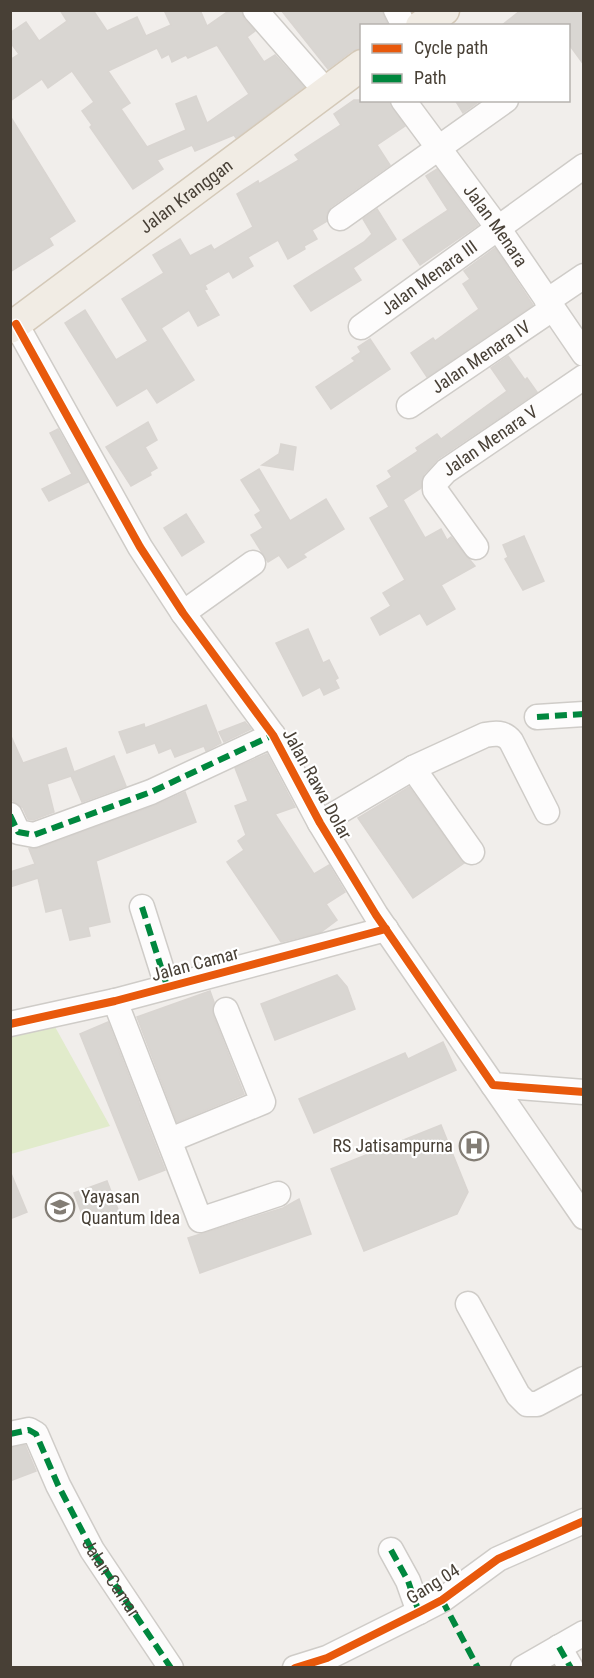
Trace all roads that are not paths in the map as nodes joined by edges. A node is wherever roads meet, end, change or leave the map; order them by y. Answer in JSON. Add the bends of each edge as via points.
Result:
{"nodes":[{"id":1,"x":255,"y":10,"type":"edge"},
{"id":2,"x":396,"y":10,"type":"edge"},
{"id":3,"x":444,"y":10,"type":"edge"},
{"id":4,"x":404,"y":24,"type":"edge"},
{"id":5,"x":424,"y":24,"type":"edge"},
{"id":6,"x":360,"y":66,"type":"edge"},
{"id":7,"x":325,"y":90,"type":"junction"},
{"id":8,"x":404,"y":102,"type":"edge"},
{"id":9,"x":503,"y":102,"type":"edge"},
{"id":10,"x":436,"y":147,"type":"junction"},
{"id":11,"x":584,"y":166,"type":"edge"},
{"id":12,"x":340,"y":218,"type":"dead end"},
{"id":13,"x":498,"y":228,"type":"junction"},
{"id":14,"x":584,"y":276,"type":"edge"},
{"id":15,"x":549,"y":305,"type":"junction"},
{"id":16,"x":13,"y":326,"type":"edge"},
{"id":17,"x":361,"y":327,"type":"dead end"},
{"id":18,"x":584,"y":354,"type":"edge"},
{"id":19,"x":584,"y":377,"type":"edge"},
{"id":20,"x":409,"y":406,"type":"dead end"},
{"id":21,"x":476,"y":548,"type":"dead end"},
{"id":22,"x":253,"y":563,"type":"dead end"},
{"id":23,"x":183,"y":613,"type":"junction"},
{"id":24,"x":584,"y":714,"type":"edge"},
{"id":25,"x":537,"y":717,"type":"dead end"},
{"id":26,"x":273,"y":735,"type":"junction"},
{"id":27,"x":413,"y":768,"type":"junction"},
{"id":28,"x":546,"y":812,"type":"dead end"},
{"id":29,"x":10,"y":815,"type":"edge"},
{"id":30,"x":320,"y":823,"type":"junction"},
{"id":31,"x":472,"y":852,"type":"dead end"},
{"id":32,"x":142,"y":907,"type":"dead end"},
{"id":33,"x":386,"y":929,"type":"junction"},
{"id":34,"x":167,"y":986,"type":"junction"},
{"id":35,"x":115,"y":1001,"type":"junction"},
{"id":36,"x":226,"y":1010,"type":"dead end"},
{"id":37,"x":10,"y":1024,"type":"edge"},
{"id":38,"x":493,"y":1085,"type":"junction"},
{"id":39,"x":584,"y":1092,"type":"edge"},
{"id":40,"x":170,"y":1140,"type":"junction"},
{"id":41,"x":278,"y":1194,"type":"dead end"},
{"id":42,"x":584,"y":1217,"type":"edge"},
{"id":43,"x":468,"y":1304,"type":"dead end"},
{"id":44,"x":584,"y":1379,"type":"edge"},
{"id":45,"x":10,"y":1434,"type":"edge"},
{"id":46,"x":584,"y":1521,"type":"edge"},
{"id":47,"x":391,"y":1550,"type":"dead end"},
{"id":48,"x":419,"y":1612,"type":"junction"},
{"id":49,"x":584,"y":1633,"type":"edge"},
{"id":50,"x":565,"y":1658,"type":"edge"},
{"id":51,"x":171,"y":1668,"type":"edge"},
{"id":52,"x":295,"y":1668,"type":"edge"},
{"id":53,"x":523,"y":1668,"type":"edge"}],
"edges":[{"from":1,"to":7,"type":"street"},
{"from":2,"to":4,"type":"street"},
{"from":3,"to":5,"type":"main road"},
{"from":6,"to":7,"type":"main road","name":"Jalan Kranggan"},
{"from":7,"to":16,"type":"main road","name":"Jalan Kranggan"},
{"from":8,"to":10,"type":"street","name":"Jalan Menara"},
{"from":9,"to":10,"type":"street"},
{"from":10,"to":12,"type":"street"},
{"from":10,"to":13,"type":"street","name":"Jalan Menara"},
{"from":11,"to":13,"type":"street","name":"Jalan Menara III"},
{"from":13,"to":15,"type":"street","name":"Jalan Menara"},
{"from":13,"to":17,"type":"street","name":"Jalan Menara III"},
{"from":14,"to":15,"type":"street","name":"Jalan Menara IV"},
{"from":15,"to":18,"type":"street","name":"Jalan Menara"},
{"from":15,"to":20,"type":"street","name":"Jalan Menara IV"},
{"from":16,"to":23,"type":"street","name":"Jalan Rawa Dolar","via":[[140,547]]},
{"from":19,"to":21,"type":"street","name":"Jalan Menara V","via":[[446,471],[435,483],[435,490]]},
{"from":22,"to":23,"type":"street"},
{"from":23,"to":26,"type":"street","name":"Jalan Rawa Dolar"},
{"from":24,"to":25,"type":"street"},
{"from":26,"to":29,"type":"street","via":[[151,792],[34,835],[18,831]]},
{"from":26,"to":30,"type":"street","name":"Jalan Rawa Dolar"},
{"from":27,"to":28,"type":"street","via":[[485,735],[505,735]]},
{"from":27,"to":30,"type":"street"},
{"from":27,"to":31,"type":"street"},
{"from":30,"to":33,"type":"street","name":"Jalan Rawa Dolar"},
{"from":32,"to":34,"type":"street"},
{"from":33,"to":34,"type":"street","name":"Jalan Camar"},
{"from":33,"to":38,"type":"street","name":"Jalan Rawa Dolar"},
{"from":34,"to":35,"type":"street","name":"Jalan Camar"},
{"from":35,"to":37,"type":"street","name":"Jalan Camar","via":[[60,1024]]},
{"from":35,"to":40,"type":"street"},
{"from":36,"to":40,"type":"street","via":[[263,1102]]},
{"from":38,"to":39,"type":"street"},
{"from":38,"to":42,"type":"street","name":"Jalan Rawa Dolar"},
{"from":40,"to":41,"type":"street","via":[[200,1220]]},
{"from":43,"to":44,"type":"street","via":[[518,1395],[527,1404],[537,1404]]},
{"from":45,"to":51,"type":"street","name":"Jalan Camar","via":[[29,1430],[36,1434],[92,1550]]},
{"from":46,"to":48,"type":"street","name":"Gang 04","via":[[498,1559]]},
{"from":47,"to":48,"type":"street"},
{"from":48,"to":52,"type":"street","name":"Gang 04","via":[[327,1658]]},
{"from":49,"to":50,"type":"street"},
{"from":50,"to":53,"type":"street"}]}
